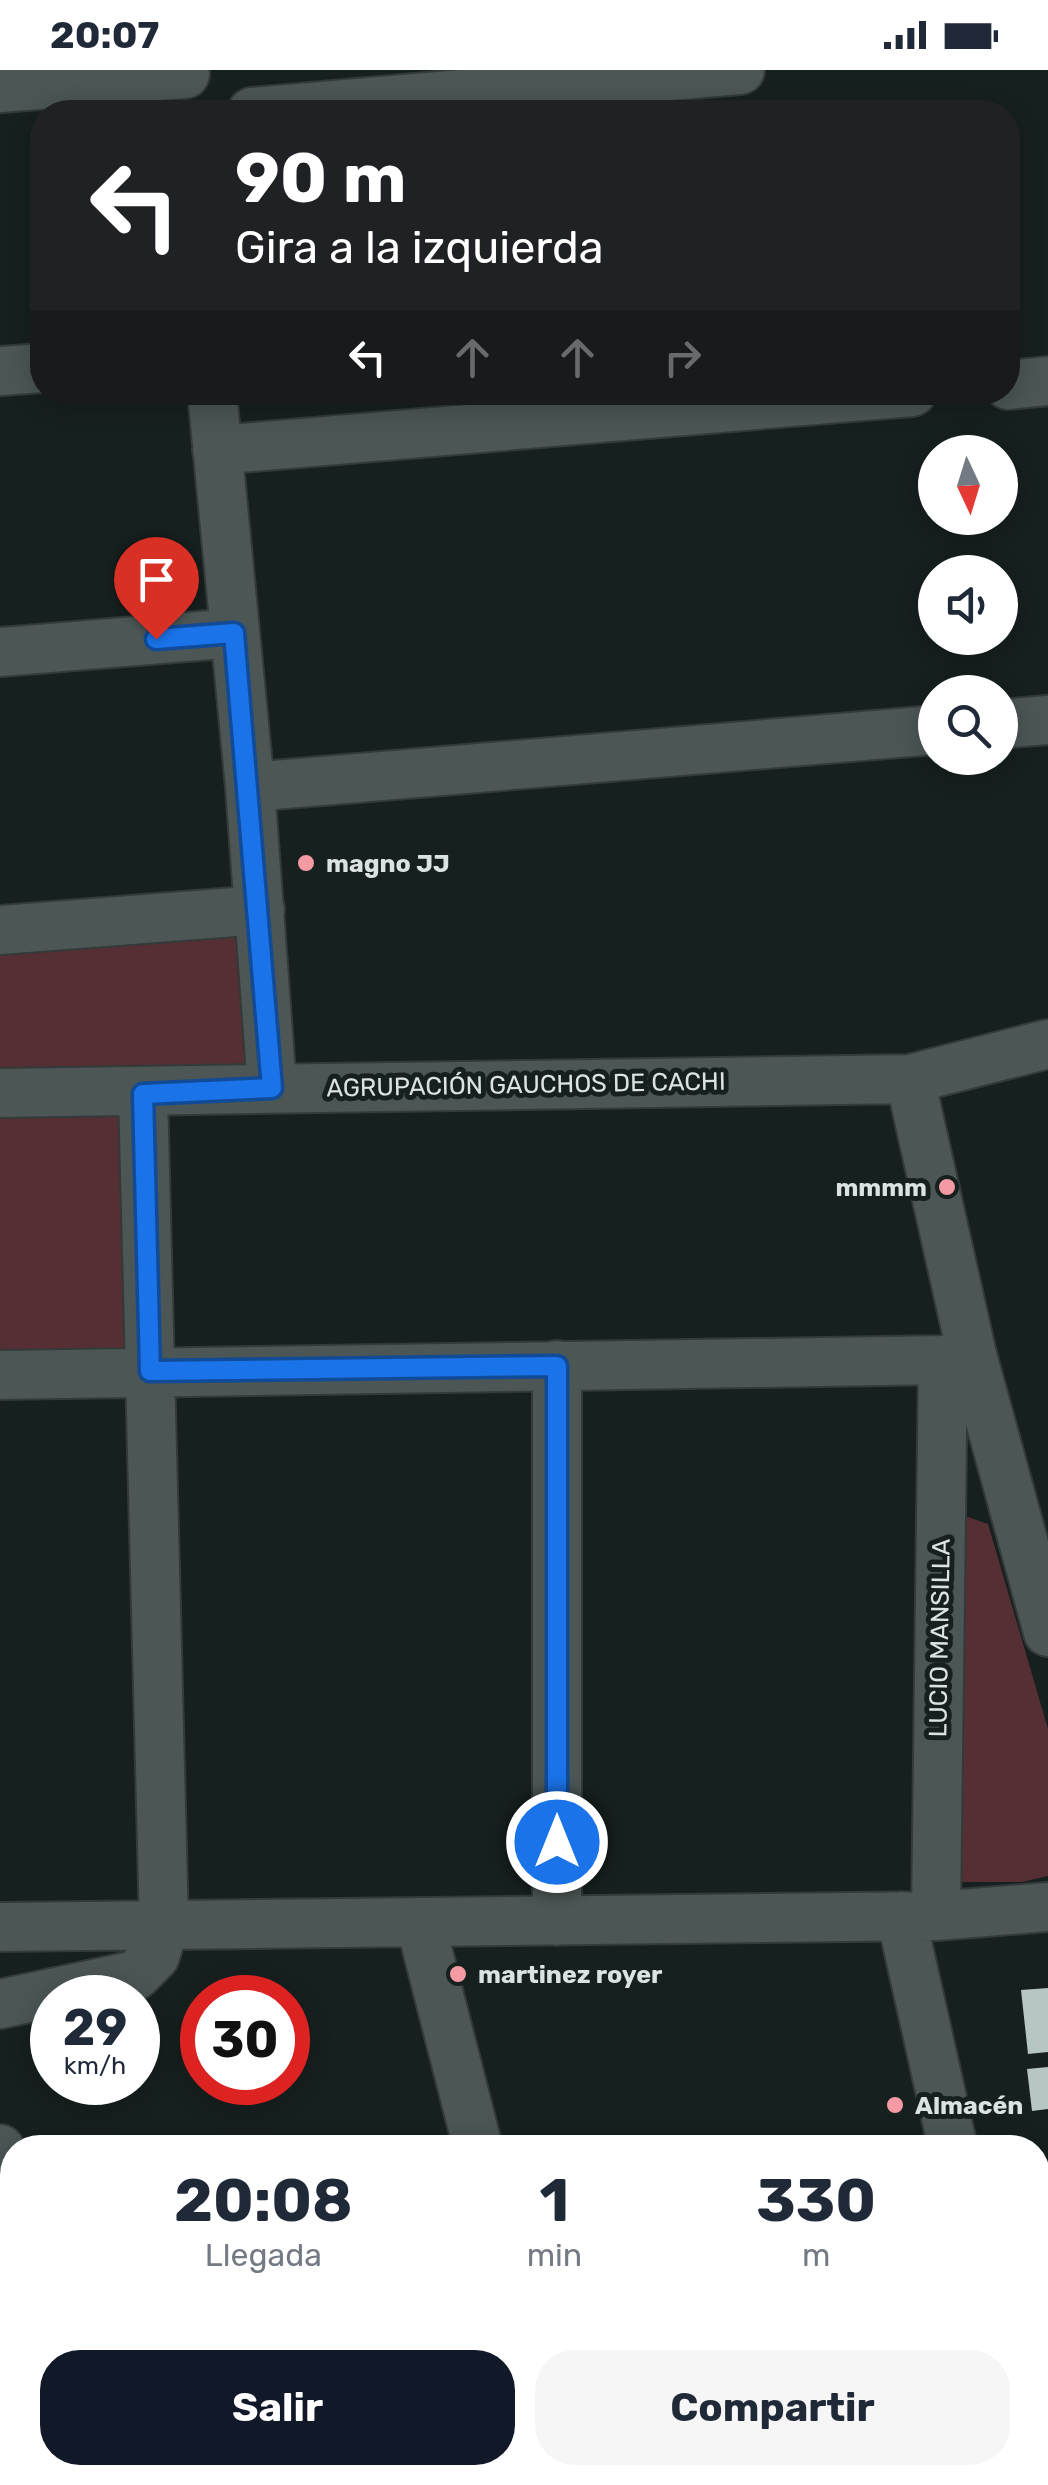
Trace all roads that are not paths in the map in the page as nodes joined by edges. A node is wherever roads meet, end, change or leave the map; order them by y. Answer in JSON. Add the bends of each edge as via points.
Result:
{"nodes":[{"id":1,"x":740,"y":70,"type":"edge"},
{"id":2,"x":185,"y":85,"type":"edge"},
{"id":3,"x":0,"y":88,"type":"edge"},
{"id":4,"x":391,"y":100,"type":"edge"},
{"id":5,"x":30,"y":369,"type":"edge"},
{"id":6,"x":0,"y":371,"type":"edge"},
{"id":7,"x":1048,"y":381,"type":"edge"},
{"id":8,"x":1020,"y":383,"type":"edge"},
{"id":9,"x":213,"y":405,"type":"edge"},
{"id":10,"x":756,"y":405,"type":"edge"},
{"id":11,"x":217,"y":450,"type":"junction"},
{"id":12,"x":234,"y":633,"type":"junction"},
{"id":13,"x":0,"y":652,"type":"edge"},
{"id":14,"x":1048,"y":720,"type":"edge"},
{"id":15,"x":1018,"y":722,"type":"edge"},
{"id":16,"x":918,"y":731,"type":"edge"},
{"id":17,"x":250,"y":787,"type":"junction"},
{"id":18,"x":260,"y":910,"type":"junction"},
{"id":19,"x":0,"y":930,"type":"edge"},
{"id":20,"x":1048,"y":1044,"type":"edge"},
{"id":21,"x":910,"y":1080,"type":"junction"},
{"id":22,"x":272,"y":1088,"type":"junction"},
{"id":23,"x":0,"y":1093,"type":"edge"},
{"id":24,"x":143,"y":1094,"type":"junction"},
{"id":25,"x":957,"y":1358,"type":"junction"},
{"id":26,"x":557,"y":1366,"type":"junction"},
{"id":27,"x":150,"y":1371,"type":"junction"},
{"id":28,"x":0,"y":1374,"type":"edge"},
{"id":29,"x":1048,"y":1632,"type":"edge"},
{"id":30,"x":1048,"y":1908,"type":"edge"},
{"id":31,"x":918,"y":1916,"type":"junction"},
{"id":32,"x":556,"y":1922,"type":"junction"},
{"id":33,"x":421,"y":1925,"type":"junction"},
{"id":34,"x":164,"y":1926,"type":"junction"},
{"id":35,"x":0,"y":1927,"type":"edge"},
{"id":36,"x":0,"y":2004,"type":"edge"},
{"id":37,"x":475,"y":2135,"type":"edge"},
{"id":38,"x":951,"y":2135,"type":"edge"}],
"edges":[{"from":1,"to":4,"type":"street"},
{"from":2,"to":3,"type":"street"},
{"from":5,"to":6,"type":"street"},
{"from":7,"to":8,"type":"street"},
{"from":9,"to":11,"type":"street"},
{"from":10,"to":11,"type":"street"},
{"from":11,"to":12,"type":"street"},
{"from":12,"to":13,"type":"street"},
{"from":12,"to":17,"type":"street"},
{"from":14,"to":15,"type":"street"},
{"from":16,"to":17,"type":"street"},
{"from":17,"to":18,"type":"street"},
{"from":18,"to":19,"type":"street"},
{"from":18,"to":22,"type":"street"},
{"from":20,"to":21,"type":"street","name":"AGRUPACIÓN GAUCHOS DE CACHI"},
{"from":21,"to":22,"type":"street","name":"AGRUPACIÓN GAUCHOS DE CACHI"},
{"from":21,"to":25,"type":"street"},
{"from":22,"to":24,"type":"street","name":"AGRUPACIÓN GAUCHOS DE CACHI"},
{"from":23,"to":24,"type":"street","name":"AGRUPACIÓN GAUCHOS DE CACHI"},
{"from":24,"to":27,"type":"street"},
{"from":25,"to":26,"type":"street"},
{"from":25,"to":29,"type":"street"},
{"from":25,"to":31,"type":"street","name":"LUCIO MANSILLA"},
{"from":26,"to":27,"type":"street"},
{"from":26,"to":32,"type":"street"},
{"from":27,"to":28,"type":"street"},
{"from":27,"to":34,"type":"street"},
{"from":30,"to":31,"type":"street"},
{"from":31,"to":32,"type":"street"},
{"from":31,"to":38,"type":"street","name":"LUCIO MANSILLA"},
{"from":32,"to":33,"type":"street"},
{"from":33,"to":34,"type":"street"},
{"from":33,"to":37,"type":"street"},
{"from":34,"to":35,"type":"street"},
{"from":34,"to":36,"type":"street","via":[[155,1956],[136,1975]]}]}
